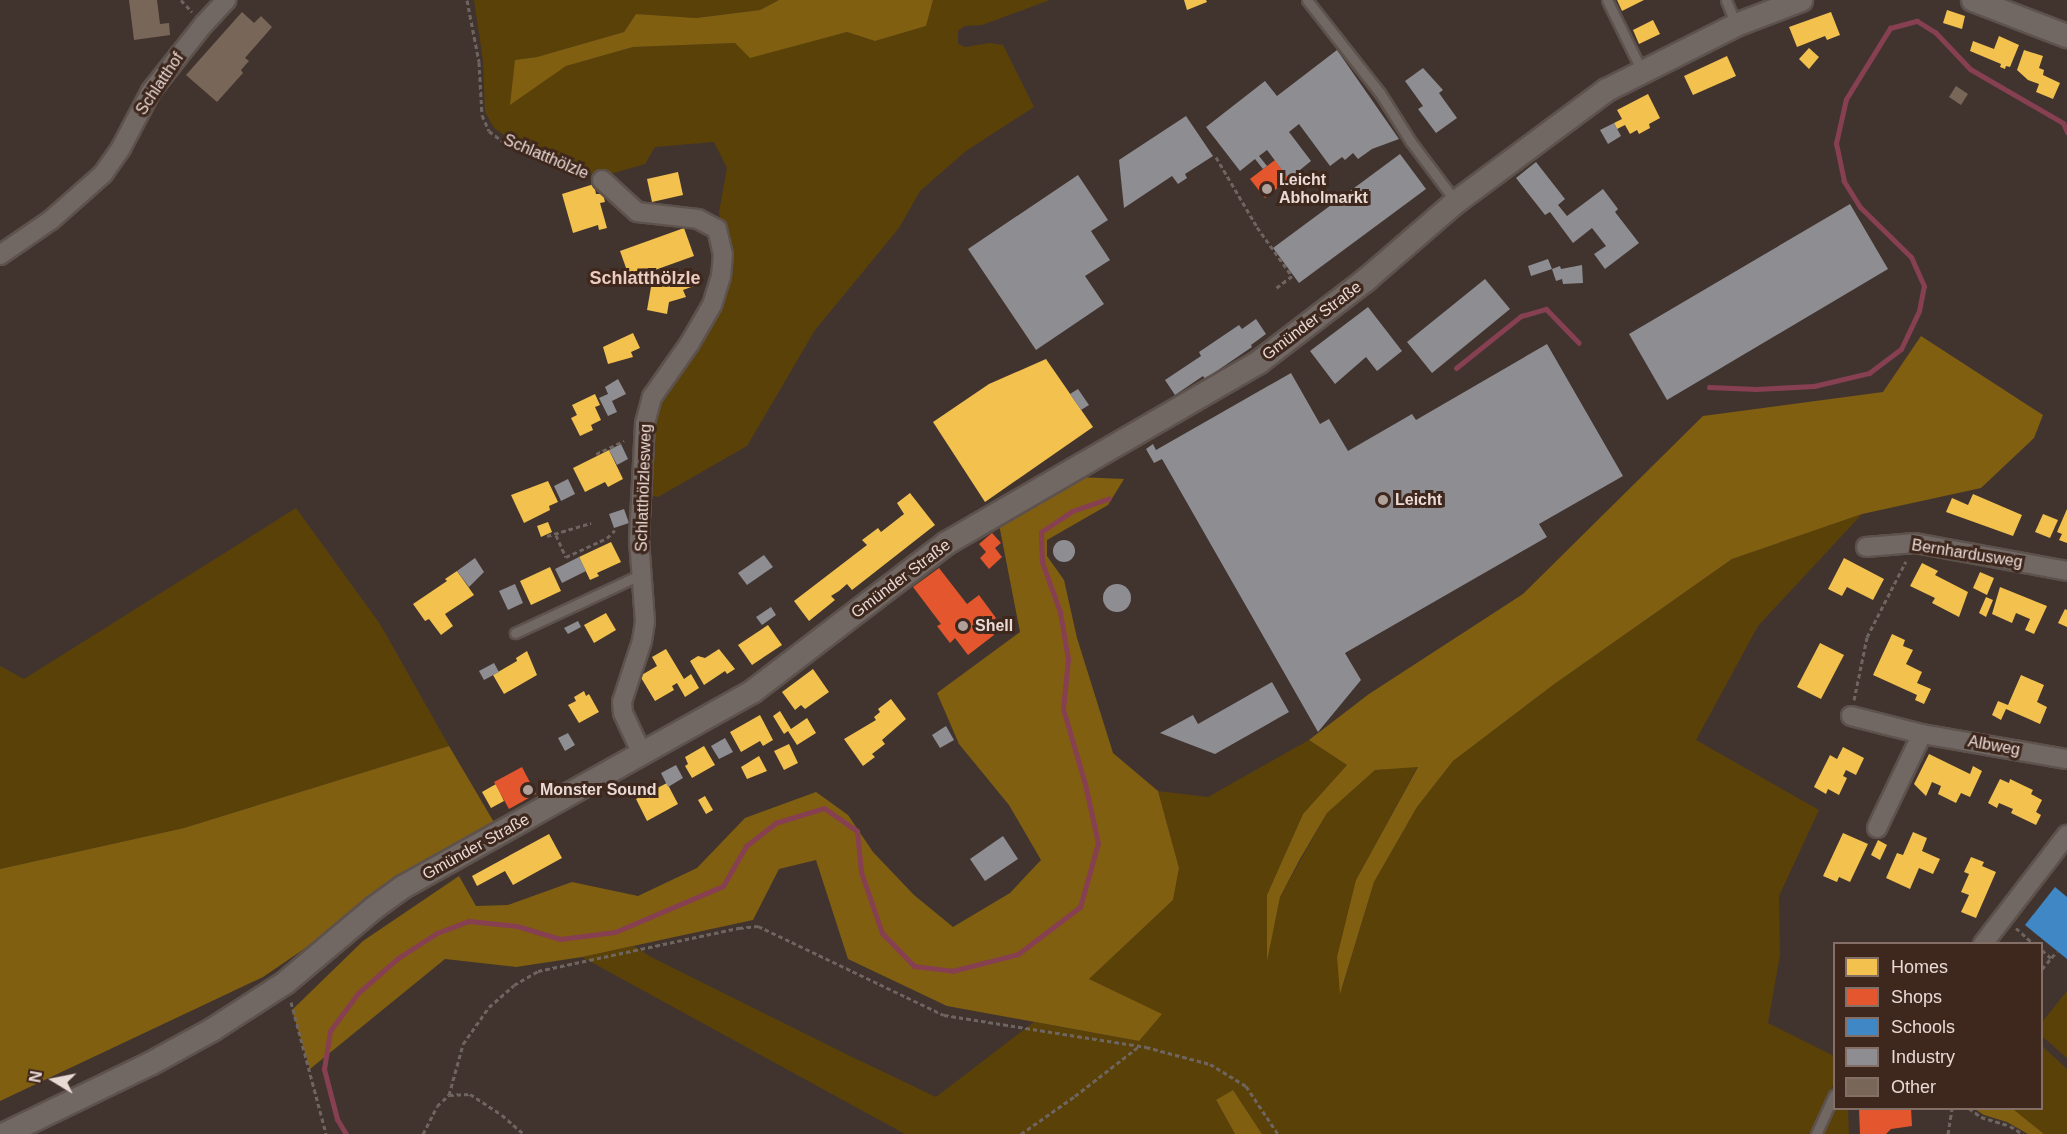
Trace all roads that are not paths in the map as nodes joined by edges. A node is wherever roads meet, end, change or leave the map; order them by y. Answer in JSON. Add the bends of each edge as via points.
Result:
{"nodes":[{"id":1,"x":226,"y":0,"type":"edge"},
{"id":2,"x":1307,"y":0,"type":"edge"},
{"id":3,"x":1607,"y":0,"type":"edge"},
{"id":4,"x":1726,"y":0,"type":"edge"},
{"id":5,"x":1802,"y":0,"type":"edge"},
{"id":6,"x":1979,"y":1,"type":"edge"},
{"id":7,"x":1736,"y":26,"type":"junction"},
{"id":8,"x":2067,"y":36,"type":"edge"},
{"id":9,"x":1642,"y":71,"type":"junction"},
{"id":10,"x":602,"y":180,"type":"road end"},
{"id":11,"x":1456,"y":202,"type":"junction"},
{"id":12,"x":0,"y":255,"type":"edge"},
{"id":13,"x":712,"y":305,"type":"joint"},
{"id":14,"x":1866,"y":547,"type":"dead end"},
{"id":15,"x":2067,"y":571,"type":"edge"},
{"id":16,"x":642,"y":574,"type":"junction"},
{"id":17,"x":515,"y":633,"type":"dead end"},
{"id":18,"x":1851,"y":716,"type":"road end"},
{"id":19,"x":1922,"y":734,"type":"junction"},
{"id":20,"x":642,"y":754,"type":"junction"},
{"id":21,"x":2067,"y":759,"type":"edge"},
{"id":22,"x":1877,"y":828,"type":"dead end"},
{"id":23,"x":2067,"y":835,"type":"edge"},
{"id":24,"x":1985,"y":942,"type":"edge"},
{"id":25,"x":1833,"y":1097,"type":"edge"},
{"id":26,"x":5,"y":1134,"type":"edge"},
{"id":27,"x":1816,"y":1134,"type":"edge"}],
"edges":[{"from":1,"to":12,"type":"street","name":"Schlatthof","via":[[151,92],[103,174],[51,220]]},
{"from":2,"to":11,"type":"lane","via":[[1380,93]]},
{"from":3,"to":9,"type":"lane"},
{"from":4,"to":7,"type":"lane"},
{"from":5,"to":7,"type":"street","name":"Gmünder Straße"},
{"from":6,"to":8,"type":"street"},
{"from":7,"to":9,"type":"street","name":"Gmünder Straße"},
{"from":9,"to":11,"type":"street","name":"Gmünder Straße","via":[[1562,121]]},
{"from":10,"to":13,"type":"street","name":"Schlatthölzle","via":[[637,212],[698,219],[717,229],[723,254]]},
{"from":11,"to":20,"type":"street","name":"Gmünder Straße","via":[[1367,279],[1259,362],[947,543],[752,692]]},
{"from":13,"to":16,"type":"street","name":"Schlatthölzlesweg","via":[[652,397],[645,424],[639,540]]},
{"from":14,"to":15,"type":"street","name":"Bernhardusweg","via":[[1915,543]]},
{"from":16,"to":17,"type":"lane"},
{"from":16,"to":20,"type":"street","name":"Schlatthölzlesweg","via":[[645,622],[622,713]]},
{"from":18,"to":19,"type":"street","name":"Albweg"},
{"from":19,"to":21,"type":"street","name":"Albweg"},
{"from":19,"to":22,"type":"street"},
{"from":20,"to":26,"type":"street","name":"Gmünder Straße","via":[[403,887],[285,983],[212,1030]]},
{"from":23,"to":24,"type":"street"},
{"from":25,"to":27,"type":"lane"}]}
